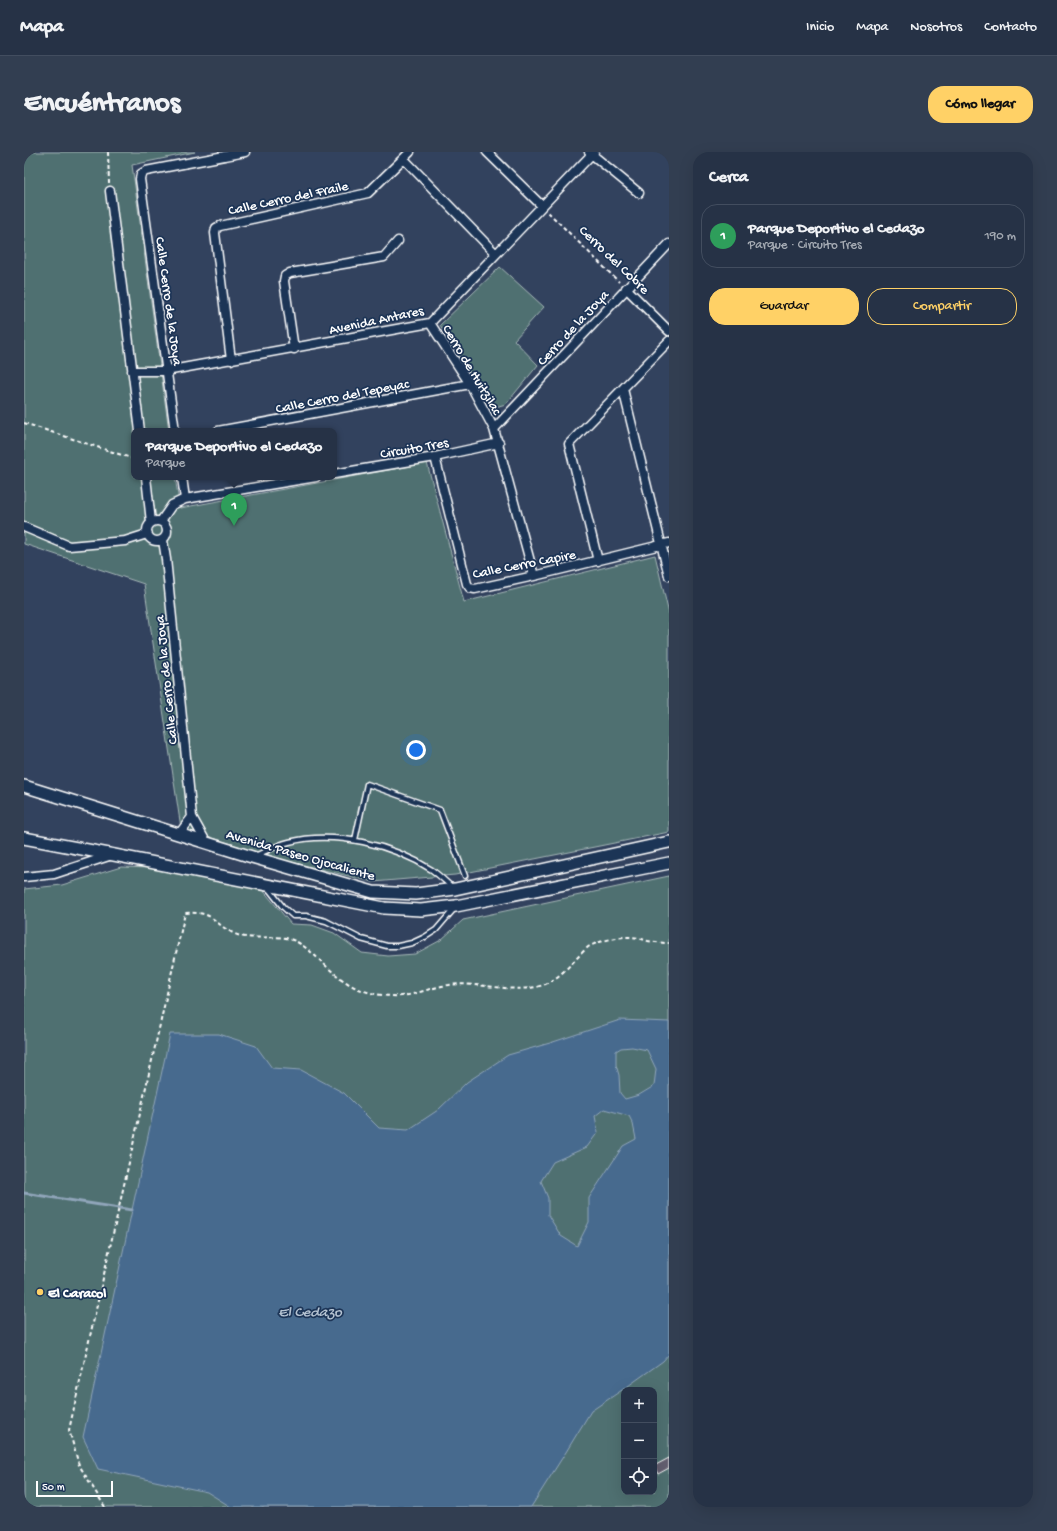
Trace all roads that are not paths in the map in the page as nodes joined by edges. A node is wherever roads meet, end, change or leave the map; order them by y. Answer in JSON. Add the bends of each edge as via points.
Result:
{"nodes":[{"id":1,"x":245,"y":152,"type":"edge"},
{"id":2,"x":410,"y":152,"type":"edge"},
{"id":3,"x":487,"y":152,"type":"edge"},
{"id":4,"x":591,"y":153,"type":"edge"},
{"id":5,"x":404,"y":159,"type":"junction"},
{"id":6,"x":110,"y":191,"type":"road end"},
{"id":7,"x":639,"y":193,"type":"dead end"},
{"id":8,"x":542,"y":206,"type":"junction"},
{"id":9,"x":398,"y":241,"type":"dead end"},
{"id":10,"x":669,"y":244,"type":"edge"},
{"id":11,"x":496,"y":254,"type":"junction"},
{"id":12,"x":626,"y":288,"type":"junction"},
{"id":13,"x":430,"y":323,"type":"junction"},
{"id":14,"x":669,"y":331,"type":"edge"},
{"id":15,"x":669,"y":341,"type":"edge"},
{"id":16,"x":294,"y":349,"type":"junction"},
{"id":17,"x":231,"y":360,"type":"junction"},
{"id":18,"x":132,"y":371,"type":"junction"},
{"id":19,"x":166,"y":371,"type":"junction"},
{"id":20,"x":470,"y":384,"type":"junction"},
{"id":21,"x":622,"y":389,"type":"junction"},
{"id":22,"x":140,"y":428,"type":"edge"},
{"id":23,"x":175,"y":428,"type":"edge"},
{"id":24,"x":234,"y":428,"type":"edge"},
{"id":25,"x":494,"y":428,"type":"junction"},
{"id":26,"x":499,"y":443,"type":"junction"},
{"id":27,"x":435,"y":457,"type":"junction"},
{"id":28,"x":337,"y":473,"type":"edge"},
{"id":29,"x":146,"y":480,"type":"edge"},
{"id":30,"x":182,"y":480,"type":"edge"},
{"id":31,"x":298,"y":480,"type":"edge"},
{"id":32,"x":185,"y":499,"type":"junction"},
{"id":33,"x":160,"y":521,"type":"junction"},
{"id":34,"x":151,"y":522,"type":"junction"},
{"id":35,"x":24,"y":527,"type":"edge"},
{"id":36,"x":147,"y":534,"type":"junction"},
{"id":37,"x":163,"y":540,"type":"junction"},
{"id":38,"x":665,"y":544,"type":"edge"},
{"id":39,"x":598,"y":561,"type":"junction"},
{"id":40,"x":534,"y":576,"type":"junction"},
{"id":41,"x":669,"y":576,"type":"edge"},
{"id":42,"x":27,"y":789,"type":"edge"},
{"id":43,"x":192,"y":817,"type":"junction"},
{"id":44,"x":179,"y":834,"type":"junction"},
{"id":45,"x":24,"y":838,"type":"edge"},
{"id":46,"x":355,"y":840,"type":"junction"},
{"id":47,"x":206,"y":842,"type":"junction"},
{"id":48,"x":669,"y":842,"type":"edge"},
{"id":49,"x":114,"y":855,"type":"junction"},
{"id":50,"x":252,"y":857,"type":"junction"},
{"id":51,"x":669,"y":863,"type":"edge"},
{"id":52,"x":465,"y":876,"type":"dead end"},
{"id":53,"x":24,"y":877,"type":"edge"},
{"id":54,"x":267,"y":886,"type":"junction"},
{"id":55,"x":455,"y":889,"type":"junction"},
{"id":56,"x":456,"y":906,"type":"junction"}],
"edges":[{"from":1,"to":19,"type":"street","name":"Calle Cerro de la Joya","via":[[141,174]]},
{"from":2,"to":5,"type":"street","name":"Calle Cerro del Fraile"},
{"from":3,"to":8,"type":"street"},
{"from":4,"to":7,"type":"street"},
{"from":4,"to":8,"type":"street","name":"Avenida Antares"},
{"from":5,"to":11,"type":"street"},
{"from":5,"to":17,"type":"street","name":"Calle Cerro del Fraile","via":[[368,193],[216,228]]},
{"from":6,"to":18,"type":"street"},
{"from":8,"to":11,"type":"street","name":"Avenida Antares"},
{"from":9,"to":16,"type":"street","via":[[384,256],[285,276]]},
{"from":10,"to":12,"type":"street","name":"Cerro de la Joya"},
{"from":11,"to":13,"type":"street","name":"Avenida Antares"},
{"from":12,"to":14,"type":"street","name":"Cerro del Cobre"},
{"from":12,"to":25,"type":"street","name":"Cerro de la Joya"},
{"from":13,"to":16,"type":"street","name":"Avenida Antares"},
{"from":13,"to":20,"type":"street","name":"Cerro de Huitzilac"},
{"from":15,"to":21,"type":"street"},
{"from":16,"to":17,"type":"street","name":"Avenida Antares"},
{"from":17,"to":19,"type":"street","name":"Avenida Antares"},
{"from":18,"to":19,"type":"street","name":"Avenida Antares"},
{"from":18,"to":22,"type":"street"},
{"from":19,"to":23,"type":"street","name":"Calle Cerro de la Joya"},
{"from":20,"to":24,"type":"street","name":"Calle Cerro del Tepeyac"},
{"from":20,"to":25,"type":"street","name":"Cerro de Huitzilac"},
{"from":21,"to":38,"type":"street"},
{"from":21,"to":39,"type":"street","via":[[569,444]]},
{"from":25,"to":26,"type":"street","name":"Cerro de Huitzilac"},
{"from":26,"to":27,"type":"street","name":"Circuito Tres"},
{"from":26,"to":40,"type":"street","name":"Cerro de Huitzilac"},
{"from":27,"to":28,"type":"street","name":"Circuito Tres"},
{"from":27,"to":40,"type":"street","name":"Calle Cerro Capire","via":[[470,588]]},
{"from":29,"to":34,"type":"street"},
{"from":30,"to":32,"type":"street"},
{"from":31,"to":32,"type":"street"},
{"from":32,"to":33,"type":"street","via":[[172,505]]},
{"from":33,"to":34,"type":"street"},
{"from":33,"to":37,"type":"street","via":[[167,528]]},
{"from":34,"to":36,"type":"street"},
{"from":35,"to":36,"type":"street","via":[[69,546],[125,540]]},
{"from":36,"to":37,"type":"street","via":[[149,539],[154,541]]},
{"from":37,"to":43,"type":"street","name":"Calle Cerro de la Joya"},
{"from":38,"to":39,"type":"street","name":"Calle Cerro Capire"},
{"from":38,"to":41,"type":"street"},
{"from":39,"to":40,"type":"street","name":"Calle Cerro Capire"},
{"from":42,"to":44,"type":"main road","name":"Avenida Paseo Ojocaliente"},
{"from":43,"to":44,"type":"street"},
{"from":43,"to":47,"type":"street"},
{"from":44,"to":47,"type":"main road","name":"Avenida Paseo Ojocaliente"},
{"from":45,"to":49,"type":"main road"},
{"from":46,"to":50,"type":"lane","via":[[331,838],[290,842]]},
{"from":46,"to":52,"type":"lane","via":[[367,784],[440,810]]},
{"from":46,"to":55,"type":"lane","via":[[398,852],[433,870]]},
{"from":47,"to":50,"type":"main road","name":"Avenida Paseo Ojocaliente"},
{"from":48,"to":55,"type":"main road","name":"Avenida Paseo Ojocaliente"},
{"from":49,"to":53,"type":"street","via":[[54,874]]},
{"from":49,"to":54,"type":"main road"},
{"from":50,"to":55,"type":"main road","name":"Avenida Paseo Ojocaliente","via":[[373,892],[416,894]]},
{"from":51,"to":56,"type":"main road"},
{"from":54,"to":56,"type":"main road","via":[[384,908],[421,910]]},
{"from":54,"to":56,"type":"lane","via":[[293,916],[326,921],[361,939],[387,946],[398,946],[425,938],[436,930]]}]}
